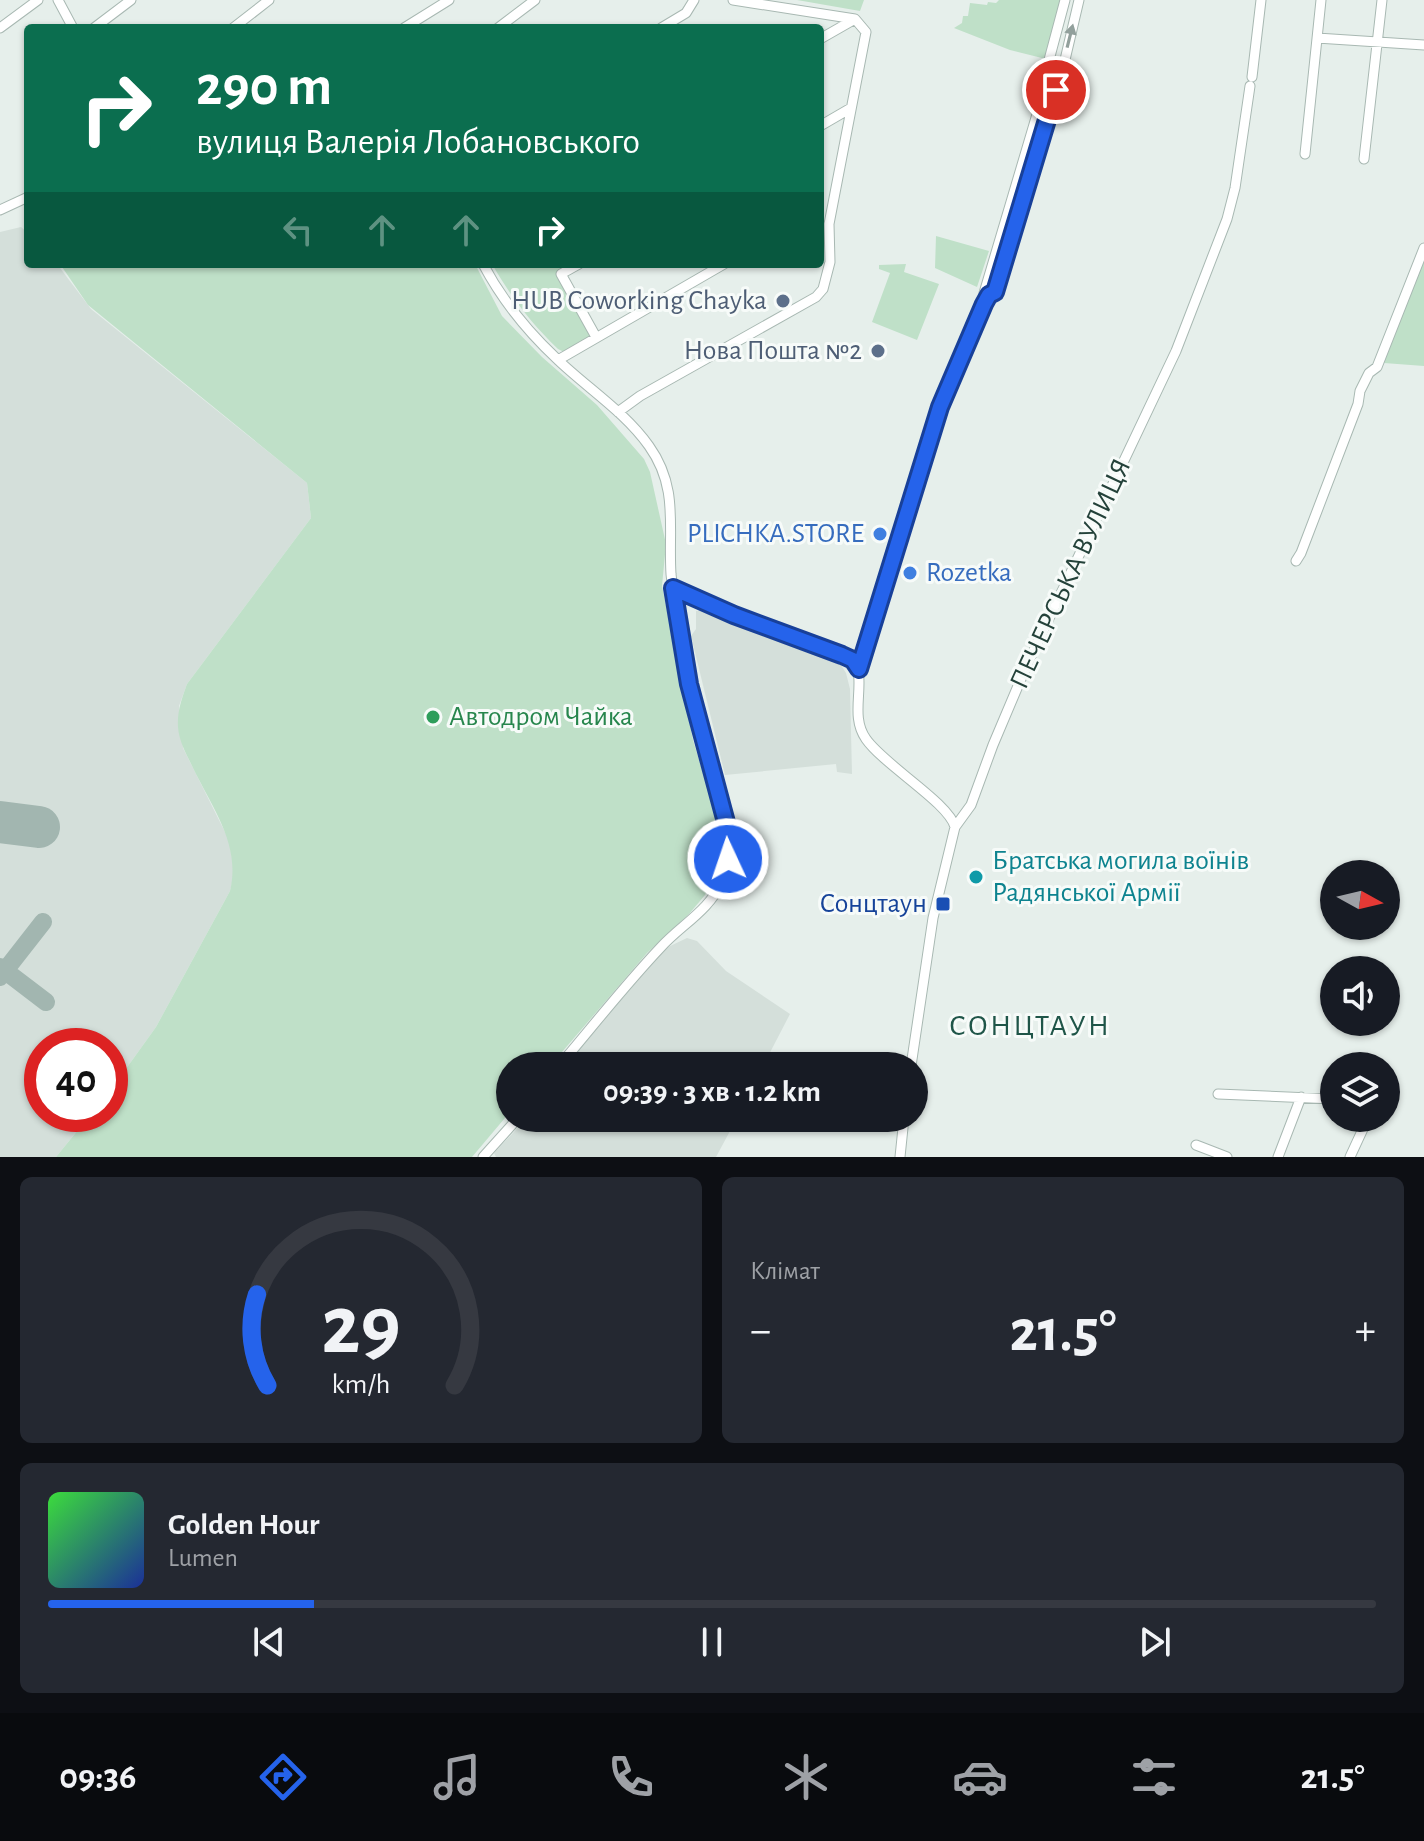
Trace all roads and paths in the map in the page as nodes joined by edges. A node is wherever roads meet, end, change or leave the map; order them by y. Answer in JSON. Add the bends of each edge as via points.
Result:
{"nodes":[{"id":1,"x":38,"y":0,"type":"edge"},
{"id":2,"x":58,"y":0,"type":"edge"},
{"id":3,"x":131,"y":0,"type":"edge"},
{"id":4,"x":269,"y":0,"type":"edge"},
{"id":5,"x":448,"y":0,"type":"edge"},
{"id":6,"x":535,"y":0,"type":"edge"},
{"id":7,"x":694,"y":0,"type":"edge"},
{"id":8,"x":733,"y":0,"type":"edge"},
{"id":9,"x":1065,"y":0,"type":"edge"},
{"id":10,"x":1079,"y":0,"type":"edge"},
{"id":11,"x":1261,"y":0,"type":"edge"},
{"id":12,"x":1321,"y":0,"type":"edge"},
{"id":13,"x":1382,"y":0,"type":"edge"},
{"id":14,"x":855,"y":19,"type":"junction"},
{"id":15,"x":71,"y":24,"type":"edge"},
{"id":16,"x":99,"y":24,"type":"edge"},
{"id":17,"x":238,"y":24,"type":"edge"},
{"id":18,"x":410,"y":24,"type":"edge"},
{"id":19,"x":503,"y":24,"type":"edge"},
{"id":20,"x":668,"y":24,"type":"edge"},
{"id":21,"x":0,"y":28,"type":"edge"},
{"id":22,"x":824,"y":37,"type":"edge"},
{"id":23,"x":1317,"y":38,"type":"junction"},
{"id":24,"x":1377,"y":42,"type":"junction"},
{"id":25,"x":1424,"y":45,"type":"edge"},
{"id":26,"x":851,"y":108,"type":"junction"},
{"id":27,"x":824,"y":124,"type":"edge"},
{"id":28,"x":1305,"y":154,"type":"dead end"},
{"id":29,"x":1364,"y":159,"type":"dead end"},
{"id":30,"x":24,"y":199,"type":"edge"},
{"id":31,"x":0,"y":210,"type":"edge"},
{"id":32,"x":824,"y":222,"type":"edge"},
{"id":33,"x":1424,"y":248,"type":"edge"},
{"id":34,"x":485,"y":268,"type":"edge"},
{"id":35,"x":572,"y":268,"type":"edge"},
{"id":36,"x":717,"y":268,"type":"edge"},
{"id":37,"x":989,"y":295,"type":"junction"},
{"id":38,"x":596,"y":337,"type":"junction"},
{"id":39,"x":558,"y":360,"type":"junction"},
{"id":40,"x":618,"y":412,"type":"junction"},
{"id":41,"x":1296,"y":561,"type":"dead end"},
{"id":42,"x":673,"y":588,"type":"junction"},
{"id":43,"x":859,"y":669,"type":"junction"},
{"id":44,"x":955,"y":827,"type":"junction"},
{"id":45,"x":571,"y":1052,"type":"edge"},
{"id":46,"x":913,"y":1052,"type":"edge"},
{"id":47,"x":1218,"y":1094,"type":"dead end"},
{"id":48,"x":1301,"y":1097,"type":"junction"},
{"id":49,"x":1320,"y":1098,"type":"edge"},
{"id":50,"x":505,"y":1132,"type":"edge"},
{"id":51,"x":903,"y":1132,"type":"edge"},
{"id":52,"x":1362,"y":1132,"type":"edge"},
{"id":53,"x":1196,"y":1145,"type":"dead end"},
{"id":54,"x":483,"y":1157,"type":"edge"},
{"id":55,"x":900,"y":1157,"type":"edge"},
{"id":56,"x":1227,"y":1157,"type":"edge"},
{"id":57,"x":1278,"y":1157,"type":"edge"},
{"id":58,"x":1350,"y":1157,"type":"edge"}],
"edges":[{"from":1,"to":21,"type":"street"},
{"from":2,"to":15,"type":"street"},
{"from":3,"to":16,"type":"street"},
{"from":4,"to":17,"type":"street"},
{"from":5,"to":18,"type":"street"},
{"from":6,"to":19,"type":"street"},
{"from":7,"to":20,"type":"street","via":[[686,13]]},
{"from":8,"to":14,"type":"street"},
{"from":9,"to":37,"type":"street","via":[[1051,67],[984,293]]},
{"from":37,"to":10,"type":"street","one_way":true,"via":[[999,281]]},
{"from":11,"to":44,"type":"street","name":"ПЕЧЕРСЬКА ВУЛИЦЯ","via":[[1231,206],[1176,351],[1026,667],[971,805]]},
{"from":12,"to":23,"type":"street"},
{"from":13,"to":24,"type":"street"},
{"from":14,"to":22,"type":"street"},
{"from":14,"to":26,"type":"street","via":[[867,39]]},
{"from":23,"to":24,"type":"street"},
{"from":23,"to":28,"type":"street"},
{"from":24,"to":25,"type":"street"},
{"from":24,"to":29,"type":"street"},
{"from":26,"to":27,"type":"street"},
{"from":26,"to":32,"type":"street"},
{"from":30,"to":31,"type":"street"},
{"from":32,"to":40,"type":"street","via":[[830,262],[816,297]]},
{"from":33,"to":41,"type":"street","via":[[1377,367],[1360,391]]},
{"from":34,"to":39,"type":"street","via":[[511,309]]},
{"from":35,"to":38,"type":"street","via":[[561,274]]},
{"from":36,"to":38,"type":"street"},
{"from":37,"to":43,"type":"street","via":[[940,407]]},
{"from":38,"to":39,"type":"street"},
{"from":39,"to":40,"type":"street"},
{"from":40,"to":42,"type":"street","via":[[649,446],[666,481],[672,510]]},
{"from":42,"to":43,"type":"street","via":[[842,655]]},
{"from":42,"to":45,"type":"street","via":[[691,696],[727,826],[725,872],[705,906],[662,945]]},
{"from":43,"to":44,"type":"street","via":[[857,712],[866,740],[946,812]]},
{"from":44,"to":46,"type":"street","name":"ПЕЧЕРСЬКА ВУЛИЦЯ","via":[[933,918]]},
{"from":47,"to":48,"type":"street"},
{"from":48,"to":49,"type":"street"},
{"from":48,"to":57,"type":"street"},
{"from":50,"to":54,"type":"street"},
{"from":51,"to":55,"type":"street"},
{"from":52,"to":58,"type":"street"},
{"from":53,"to":56,"type":"street"}]}
